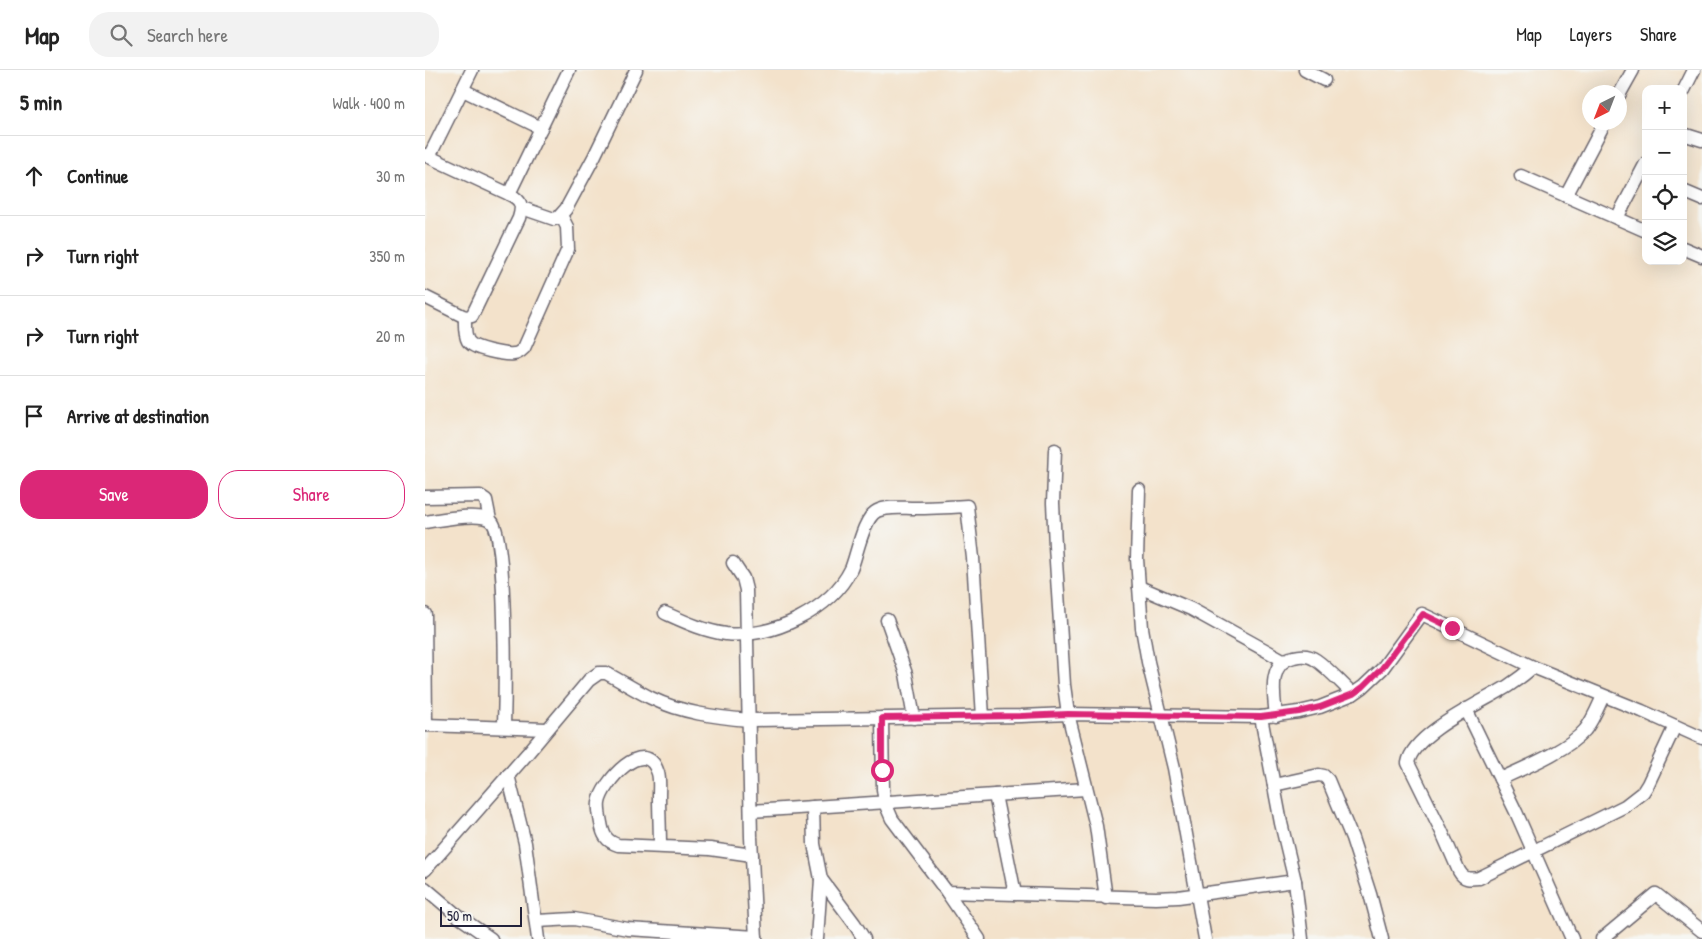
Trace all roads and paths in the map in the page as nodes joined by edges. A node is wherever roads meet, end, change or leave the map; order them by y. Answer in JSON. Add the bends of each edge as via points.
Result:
{"nodes":[{"id":1,"x":472,"y":70,"type":"edge"},
{"id":2,"x":569,"y":70,"type":"edge"},
{"id":3,"x":636,"y":70,"type":"edge"},
{"id":4,"x":1305,"y":70,"type":"edge"},
{"id":5,"x":1633,"y":70,"type":"edge"},
{"id":6,"x":1694,"y":70,"type":"edge"},
{"id":7,"x":1324,"y":80,"type":"dead end"},
{"id":8,"x":1625,"y":85,"type":"edge"},
{"id":9,"x":1686,"y":85,"type":"edge"},
{"id":10,"x":463,"y":90,"type":"junction"},
{"id":11,"x":541,"y":128,"type":"junction"},
{"id":12,"x":1601,"y":130,"type":"edge"},
{"id":13,"x":1687,"y":135,"type":"edge"},
{"id":14,"x":1702,"y":140,"type":"edge"},
{"id":15,"x":427,"y":156,"type":"edge"},
{"id":16,"x":1642,"y":174,"type":"edge"},
{"id":17,"x":1521,"y":176,"type":"dead end"},
{"id":18,"x":1687,"y":193,"type":"edge"},
{"id":19,"x":509,"y":194,"type":"junction"},
{"id":20,"x":1566,"y":196,"type":"junction"},
{"id":21,"x":1702,"y":199,"type":"edge"},
{"id":22,"x":522,"y":208,"type":"junction"},
{"id":23,"x":561,"y":215,"type":"junction"},
{"id":24,"x":1617,"y":218,"type":"junction"},
{"id":25,"x":1642,"y":229,"type":"edge"},
{"id":26,"x":1687,"y":250,"type":"edge"},
{"id":27,"x":1702,"y":256,"type":"edge"},
{"id":28,"x":425,"y":297,"type":"edge"},
{"id":29,"x":465,"y":316,"type":"junction"},
{"id":30,"x":1055,"y":450,"type":"dead end"},
{"id":31,"x":1139,"y":490,"type":"dead end"},
{"id":32,"x":425,"y":497,"type":"edge"},
{"id":33,"x":490,"y":520,"type":"junction"},
{"id":34,"x":425,"y":522,"type":"edge"},
{"id":35,"x":733,"y":564,"type":"dead end"},
{"id":36,"x":1139,"y":587,"type":"junction"},
{"id":37,"x":665,"y":612,"type":"dead end"},
{"id":38,"x":425,"y":614,"type":"edge"},
{"id":39,"x":887,"y":620,"type":"dead end"},
{"id":40,"x":747,"y":633,"type":"junction"},
{"id":41,"x":1283,"y":660,"type":"junction"},
{"id":42,"x":1533,"y":667,"type":"junction"},
{"id":43,"x":1353,"y":694,"type":"junction"},
{"id":44,"x":1603,"y":696,"type":"junction"},
{"id":45,"x":1466,"y":709,"type":"junction"},
{"id":46,"x":1068,"y":714,"type":"junction"},
{"id":47,"x":1162,"y":715,"type":"junction"},
{"id":48,"x":1276,"y":716,"type":"junction"},
{"id":49,"x":983,"y":717,"type":"junction"},
{"id":50,"x":1261,"y":717,"type":"junction"},
{"id":51,"x":882,"y":718,"type":"junction"},
{"id":52,"x":915,"y":718,"type":"junction"},
{"id":53,"x":749,"y":720,"type":"junction"},
{"id":54,"x":426,"y":725,"type":"edge"},
{"id":55,"x":504,"y":726,"type":"junction"},
{"id":56,"x":1675,"y":726,"type":"junction"},
{"id":57,"x":547,"y":729,"type":"junction"},
{"id":58,"x":1702,"y":738,"type":"edge"},
{"id":59,"x":509,"y":775,"type":"junction"},
{"id":60,"x":1500,"y":779,"type":"junction"},
{"id":61,"x":1275,"y":785,"type":"junction"},
{"id":62,"x":1086,"y":788,"type":"junction"},
{"id":63,"x":995,"y":795,"type":"junction"},
{"id":64,"x":885,"y":803,"type":"junction"},
{"id":65,"x":813,"y":807,"type":"junction"},
{"id":66,"x":751,"y":811,"type":"junction"},
{"id":67,"x":660,"y":846,"type":"junction"},
{"id":68,"x":1533,"y":852,"type":"junction"},
{"id":69,"x":752,"y":854,"type":"junction"},
{"id":70,"x":425,"y":870,"type":"edge"},
{"id":71,"x":821,"y":879,"type":"junction"},
{"id":72,"x":1295,"y":881,"type":"junction"},
{"id":73,"x":425,"y":888,"type":"edge"},
{"id":74,"x":947,"y":892,"type":"junction"},
{"id":75,"x":1015,"y":894,"type":"junction"},
{"id":76,"x":1198,"y":895,"type":"junction"},
{"id":77,"x":1105,"y":898,"type":"junction"},
{"id":78,"x":537,"y":921,"type":"junction"},
{"id":79,"x":1702,"y":931,"type":"edge"},
{"id":80,"x":478,"y":935,"type":"edge"},
{"id":81,"x":756,"y":938,"type":"edge"},
{"id":82,"x":491,"y":939,"type":"edge"},
{"id":83,"x":538,"y":939,"type":"edge"},
{"id":84,"x":817,"y":939,"type":"edge"},
{"id":85,"x":864,"y":939,"type":"edge"},
{"id":86,"x":979,"y":939,"type":"edge"},
{"id":87,"x":1205,"y":939,"type":"edge"},
{"id":88,"x":1302,"y":939,"type":"edge"},
{"id":89,"x":1382,"y":939,"type":"edge"},
{"id":90,"x":1572,"y":939,"type":"edge"},
{"id":91,"x":1602,"y":939,"type":"edge"}],
"edges":[{"from":1,"to":10,"type":"street"},
{"from":2,"to":11,"type":"street"},
{"from":3,"to":23,"type":"street","via":[[594,157]]},
{"from":4,"to":7,"type":"street"},
{"from":5,"to":8,"type":"street"},
{"from":6,"to":9,"type":"street"},
{"from":10,"to":11,"type":"street"},
{"from":10,"to":15,"type":"street"},
{"from":11,"to":19,"type":"street"},
{"from":12,"to":20,"type":"street"},
{"from":13,"to":14,"type":"street"},
{"from":15,"to":19,"type":"street"},
{"from":16,"to":24,"type":"street"},
{"from":17,"to":20,"type":"street"},
{"from":18,"to":21,"type":"street"},
{"from":19,"to":22,"type":"street","via":[[521,202]]},
{"from":20,"to":24,"type":"street"},
{"from":22,"to":23,"type":"street","via":[[550,219]]},
{"from":22,"to":29,"type":"street","via":[[476,309],[472,316]]},
{"from":23,"to":29,"type":"street","via":[[567,227],[568,249],[524,348],[513,354],[475,347],[466,336]]},
{"from":24,"to":25,"type":"street"},
{"from":26,"to":27,"type":"street"},
{"from":28,"to":29,"type":"street"},
{"from":30,"to":46,"type":"street","via":[[1055,546]]},
{"from":31,"to":36,"type":"street"},
{"from":32,"to":33,"type":"street","via":[[480,496],[486,500]]},
{"from":33,"to":34,"type":"street","via":[[466,517]]},
{"from":33,"to":55,"type":"street","via":[[498,539],[502,581]]},
{"from":35,"to":40,"type":"street","via":[[740,571],[746,590]]},
{"from":36,"to":41,"type":"street","via":[[1191,609]]},
{"from":36,"to":47,"type":"street","via":[[1143,636]]},
{"from":37,"to":40,"type":"street","via":[[708,630]]},
{"from":38,"to":54,"type":"street"},
{"from":39,"to":52,"type":"street","via":[[906,674]]},
{"from":40,"to":49,"type":"street","via":[[788,624],[831,595],[851,569],[868,519],[877,511],[967,506]]},
{"from":40,"to":53,"type":"street"},
{"from":41,"to":43,"type":"street","via":[[1302,655],[1315,659]]},
{"from":41,"to":48,"type":"street","via":[[1277,666],[1274,680]]},
{"from":42,"to":43,"type":"street","via":[[1423,614],[1372,680]]},
{"from":42,"to":44,"type":"street"},
{"from":42,"to":45,"type":"street","via":[[1507,687]]},
{"from":43,"to":48,"type":"street","via":[[1320,707]]},
{"from":44,"to":56,"type":"street"},
{"from":44,"to":60,"type":"street","via":[[1592,720],[1577,738]]},
{"from":45,"to":60,"type":"street"},
{"from":45,"to":68,"type":"street","via":[[1416,747],[1408,763],[1462,876],[1479,878]]},
{"from":46,"to":47,"type":"street"},
{"from":46,"to":49,"type":"street"},
{"from":46,"to":62,"type":"street"},
{"from":47,"to":50,"type":"street"},
{"from":47,"to":76,"type":"street"},
{"from":48,"to":50,"type":"street"},
{"from":49,"to":52,"type":"street"},
{"from":50,"to":61,"type":"street"},
{"from":51,"to":52,"type":"street"},
{"from":51,"to":53,"type":"street"},
{"from":51,"to":64,"type":"street"},
{"from":53,"to":57,"type":"street","via":[[706,716],[675,708],[599,672]]},
{"from":53,"to":66,"type":"street"},
{"from":54,"to":55,"type":"street"},
{"from":55,"to":57,"type":"street"},
{"from":56,"to":58,"type":"street"},
{"from":56,"to":68,"type":"street","via":[[1643,792],[1634,800]]},
{"from":57,"to":59,"type":"street"},
{"from":59,"to":70,"type":"street"},
{"from":59,"to":78,"type":"street","via":[[525,843]]},
{"from":60,"to":68,"type":"street"},
{"from":61,"to":72,"type":"street"},
{"from":61,"to":89,"type":"street","via":[[1319,775],[1328,780],[1351,838]]},
{"from":62,"to":63,"type":"street"},
{"from":62,"to":77,"type":"street","via":[[1096,826]]},
{"from":63,"to":64,"type":"street"},
{"from":63,"to":75,"type":"street"},
{"from":64,"to":65,"type":"street"},
{"from":64,"to":74,"type":"street","via":[[892,818]]},
{"from":65,"to":66,"type":"street"},
{"from":65,"to":71,"type":"street","via":[[814,844]]},
{"from":66,"to":69,"type":"street"},
{"from":67,"to":67,"type":"street","via":[[618,845],[607,840],[603,833],[601,797],[616,774],[635,758],[651,762],[658,774]]},
{"from":67,"to":69,"type":"street"},
{"from":68,"to":90,"type":"street"},
{"from":69,"to":81,"type":"street"},
{"from":71,"to":84,"type":"street"},
{"from":71,"to":85,"type":"street"},
{"from":72,"to":76,"type":"street"},
{"from":72,"to":88,"type":"street"},
{"from":73,"to":80,"type":"street"},
{"from":74,"to":75,"type":"street"},
{"from":74,"to":86,"type":"street"},
{"from":75,"to":77,"type":"street"},
{"from":76,"to":77,"type":"street"},
{"from":76,"to":87,"type":"street"},
{"from":78,"to":81,"type":"street","via":[[574,919],[628,929]]},
{"from":78,"to":83,"type":"street"},
{"from":79,"to":91,"type":"street","via":[[1656,894]]},
{"from":80,"to":82,"type":"street"}]}
